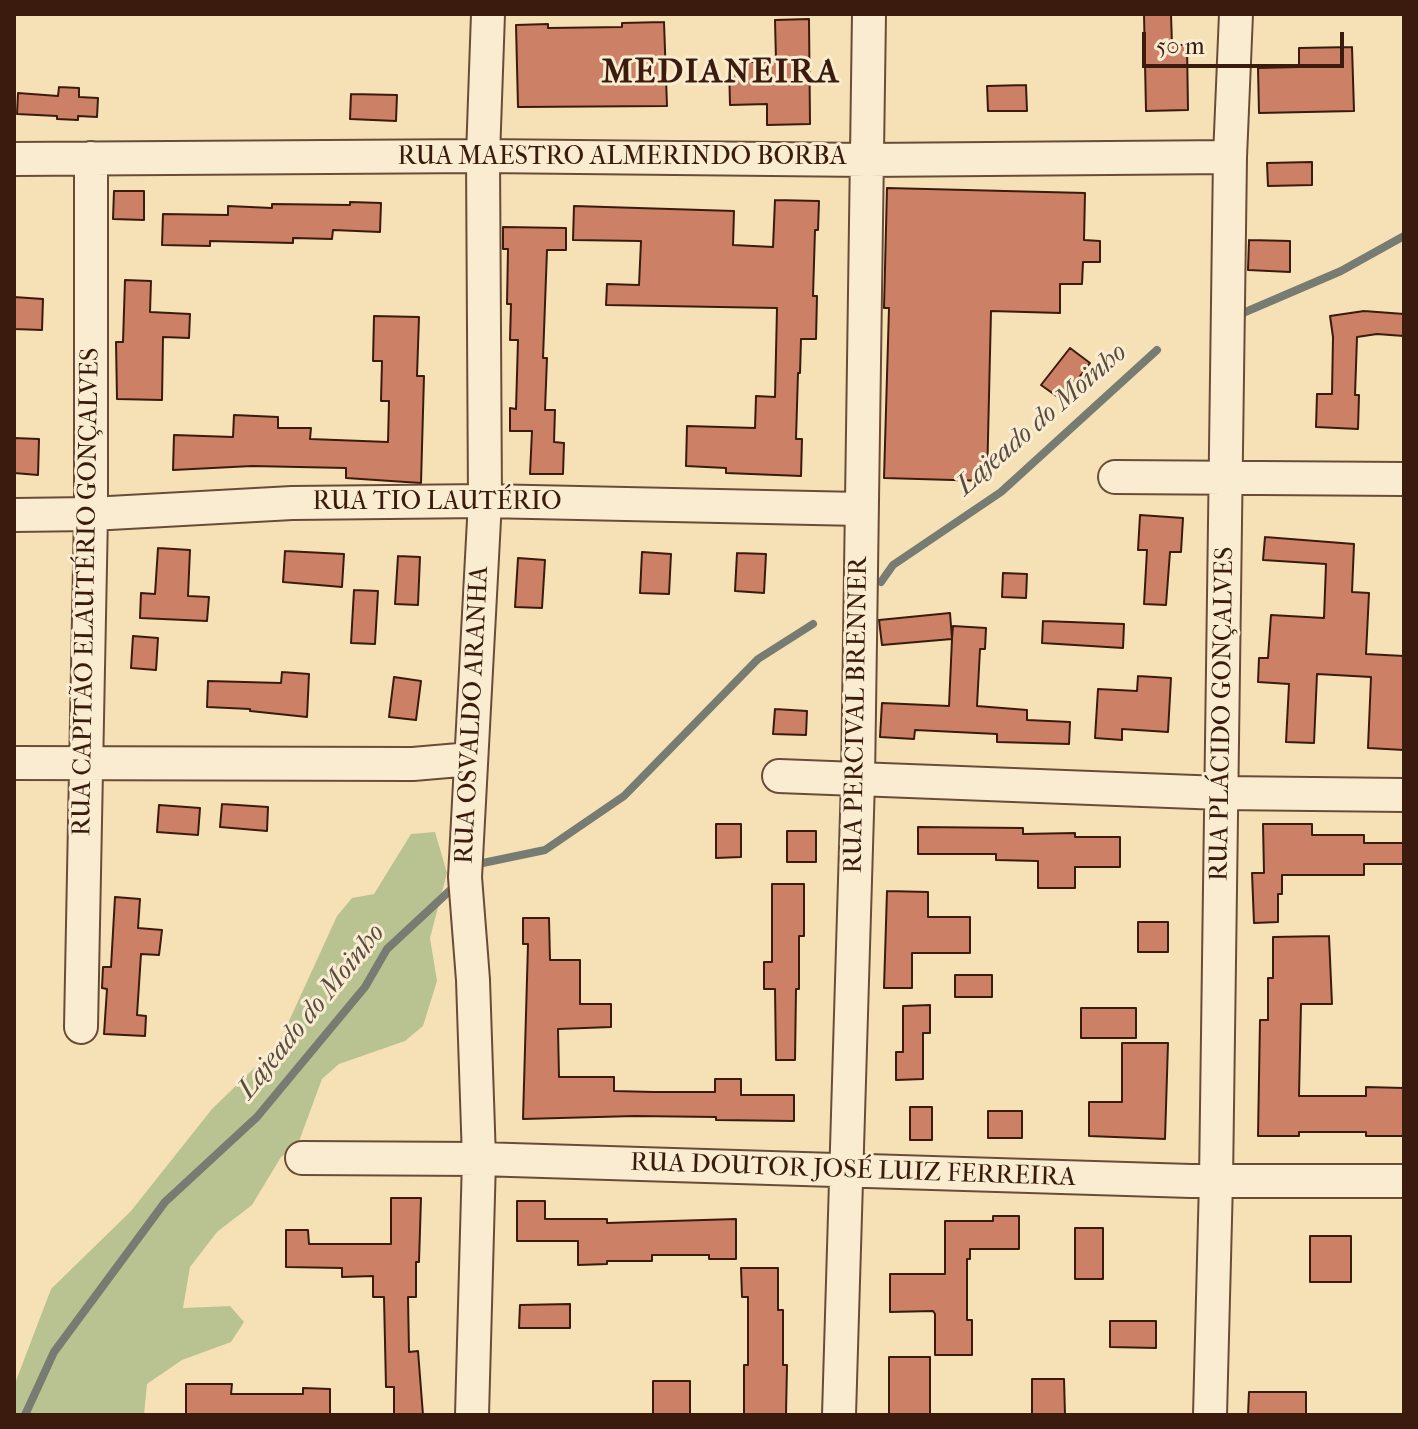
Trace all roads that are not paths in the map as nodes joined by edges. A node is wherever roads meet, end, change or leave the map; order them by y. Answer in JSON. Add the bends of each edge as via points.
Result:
{"nodes":[{"id":1,"x":488,"y":14,"type":"edge"},
{"id":2,"x":869,"y":14,"type":"edge"},
{"id":3,"x":1236,"y":14,"type":"edge"},
{"id":4,"x":483,"y":156,"type":"junction"},
{"id":5,"x":1230,"y":157,"type":"junction"},
{"id":6,"x":91,"y":158,"type":"junction"},
{"id":7,"x":14,"y":159,"type":"edge"},
{"id":8,"x":867,"y":160,"type":"junction"},
{"id":9,"x":1115,"y":477,"type":"dead end"},
{"id":10,"x":1228,"y":478,"type":"junction"},
{"id":11,"x":1404,"y":479,"type":"edge"},
{"id":12,"x":485,"y":501,"type":"junction"},
{"id":13,"x":860,"y":509,"type":"junction"},
{"id":14,"x":91,"y":514,"type":"junction"},
{"id":15,"x":14,"y":515,"type":"edge"},
{"id":16,"x":471,"y":759,"type":"junction"},
{"id":17,"x":85,"y":762,"type":"junction"},
{"id":18,"x":14,"y":763,"type":"edge"},
{"id":19,"x":779,"y":776,"type":"dead end"},
{"id":20,"x":858,"y":780,"type":"junction"},
{"id":21,"x":1221,"y":793,"type":"junction"},
{"id":22,"x":1404,"y":795,"type":"edge"},
{"id":23,"x":81,"y":1027,"type":"dead end"},
{"id":24,"x":302,"y":1158,"type":"dead end"},
{"id":25,"x":479,"y":1159,"type":"junction"},
{"id":26,"x":845,"y":1172,"type":"junction"},
{"id":27,"x":1216,"y":1181,"type":"junction"},
{"id":28,"x":1404,"y":1181,"type":"edge"},
{"id":29,"x":472,"y":1415,"type":"edge"},
{"id":30,"x":839,"y":1415,"type":"edge"},
{"id":31,"x":1210,"y":1415,"type":"edge"}],
"edges":[{"from":1,"to":4,"type":"street","name":"RUA OSVALDO ARANHA"},
{"from":2,"to":8,"type":"street","name":"RUA PERCIVAL BRENNER"},
{"from":3,"to":5,"type":"street","name":"RUA PLÁCIDO GONÇALVES"},
{"from":4,"to":6,"type":"street","name":"RUA MAESTRO ALMERINDO BORBA"},
{"from":4,"to":8,"type":"street","name":"RUA MAESTRO ALMERINDO BORBA"},
{"from":4,"to":12,"type":"street","name":"RUA OSVALDO ARANHA"},
{"from":5,"to":8,"type":"street","name":"RUA MAESTRO ALMERINDO BORBA"},
{"from":5,"to":10,"type":"street","name":"RUA PLÁCIDO GONÇALVES"},
{"from":6,"to":7,"type":"street","name":"RUA MAESTRO ALMERINDO BORBA"},
{"from":6,"to":14,"type":"street","name":"RUA CAPITÃO ELAUTÉRIO GONÇALVES"},
{"from":8,"to":13,"type":"street","name":"RUA PERCIVAL BRENNER"},
{"from":9,"to":10,"type":"street"},
{"from":10,"to":11,"type":"street"},
{"from":10,"to":21,"type":"street","name":"RUA PLÁCIDO GONÇALVES"},
{"from":12,"to":13,"type":"street","name":"RUA TIO LAUTÉRIO"},
{"from":12,"to":14,"type":"street","name":"RUA TIO LAUTÉRIO","via":[[292,503]]},
{"from":12,"to":16,"type":"street","name":"RUA OSVALDO ARANHA"},
{"from":13,"to":20,"type":"street","name":"RUA PERCIVAL BRENNER"},
{"from":14,"to":15,"type":"street","name":"RUA TIO LAUTÉRIO"},
{"from":14,"to":17,"type":"street","name":"RUA CAPITÃO ELAUTÉRIO GONÇALVES"},
{"from":16,"to":17,"type":"street","via":[[413,764]]},
{"from":16,"to":25,"type":"street","name":"RUA OSVALDO ARANHA","via":[[465,877]]},
{"from":17,"to":18,"type":"street"},
{"from":17,"to":23,"type":"street","name":"RUA CAPITÃO ELAUTÉRIO GONÇALVES"},
{"from":19,"to":20,"type":"street"},
{"from":20,"to":21,"type":"street"},
{"from":20,"to":26,"type":"street","name":"RUA PERCIVAL BRENNER"},
{"from":21,"to":22,"type":"street"},
{"from":21,"to":27,"type":"street","name":"RUA PLÁCIDO GONÇALVES"},
{"from":24,"to":25,"type":"street","name":"RUA DOUTOR JOSÉ LUIZ FERREIRA"},
{"from":25,"to":26,"type":"street","name":"RUA DOUTOR JOSÉ LUIZ FERREIRA"},
{"from":25,"to":29,"type":"street","name":"RUA OSVALDO ARANHA"},
{"from":26,"to":27,"type":"street","name":"RUA DOUTOR JOSÉ LUIZ FERREIRA"},
{"from":26,"to":30,"type":"street","name":"RUA PERCIVAL BRENNER"},
{"from":27,"to":28,"type":"street","name":"RUA DOUTOR JOSÉ LUIZ FERREIRA"},
{"from":27,"to":31,"type":"street","name":"RUA PLÁCIDO GONÇALVES"}]}
